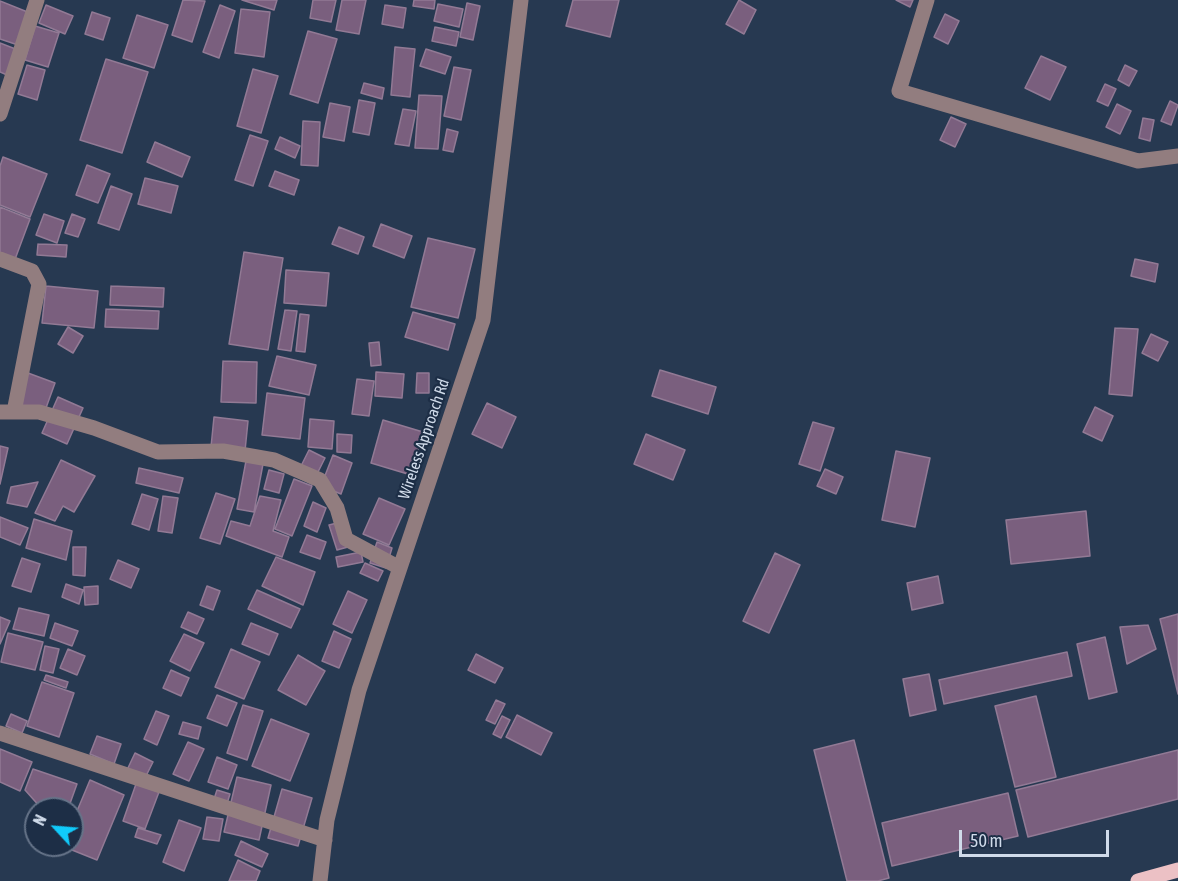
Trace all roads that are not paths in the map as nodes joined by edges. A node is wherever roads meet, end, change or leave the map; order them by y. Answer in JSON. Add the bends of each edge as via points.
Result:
{"nodes":[{"id":1,"x":37,"y":0,"type":"edge"},
{"id":2,"x":521,"y":0,"type":"edge"},
{"id":3,"x":927,"y":0,"type":"edge"},
{"id":4,"x":5,"y":80,"type":"edge"},
{"id":5,"x":0,"y":114,"type":"edge"},
{"id":6,"x":1178,"y":156,"type":"edge"},
{"id":7,"x":0,"y":259,"type":"edge"},
{"id":8,"x":7,"y":412,"type":"edge"},
{"id":9,"x":400,"y":568,"type":"junction"},
{"id":10,"x":0,"y":733,"type":"edge"},
{"id":11,"x":325,"y":840,"type":"junction"},
{"id":12,"x":1178,"y":870,"type":"edge"},
{"id":13,"x":320,"y":881,"type":"edge"},
{"id":14,"x":1138,"y":881,"type":"edge"}],
"edges":[{"from":1,"to":4,"type":"street"},
{"from":2,"to":9,"type":"street","name":"Wireless Approach Rd","via":[[483,320]]},
{"from":3,"to":6,"type":"street","via":[[899,92],[1138,162]]},
{"from":4,"to":5,"type":"street"},
{"from":7,"to":8,"type":"street","via":[[32,271],[39,284]]},
{"from":8,"to":9,"type":"street","via":[[39,412],[158,452],[223,450],[274,460],[320,480],[337,508],[346,539]]},
{"from":9,"to":11,"type":"street","name":"Wireless Approach Rd","via":[[359,690]]},
{"from":10,"to":11,"type":"street"},
{"from":11,"to":13,"type":"street","name":"Wireless Approach Rd"},
{"from":12,"to":14,"type":"main road"}]}
